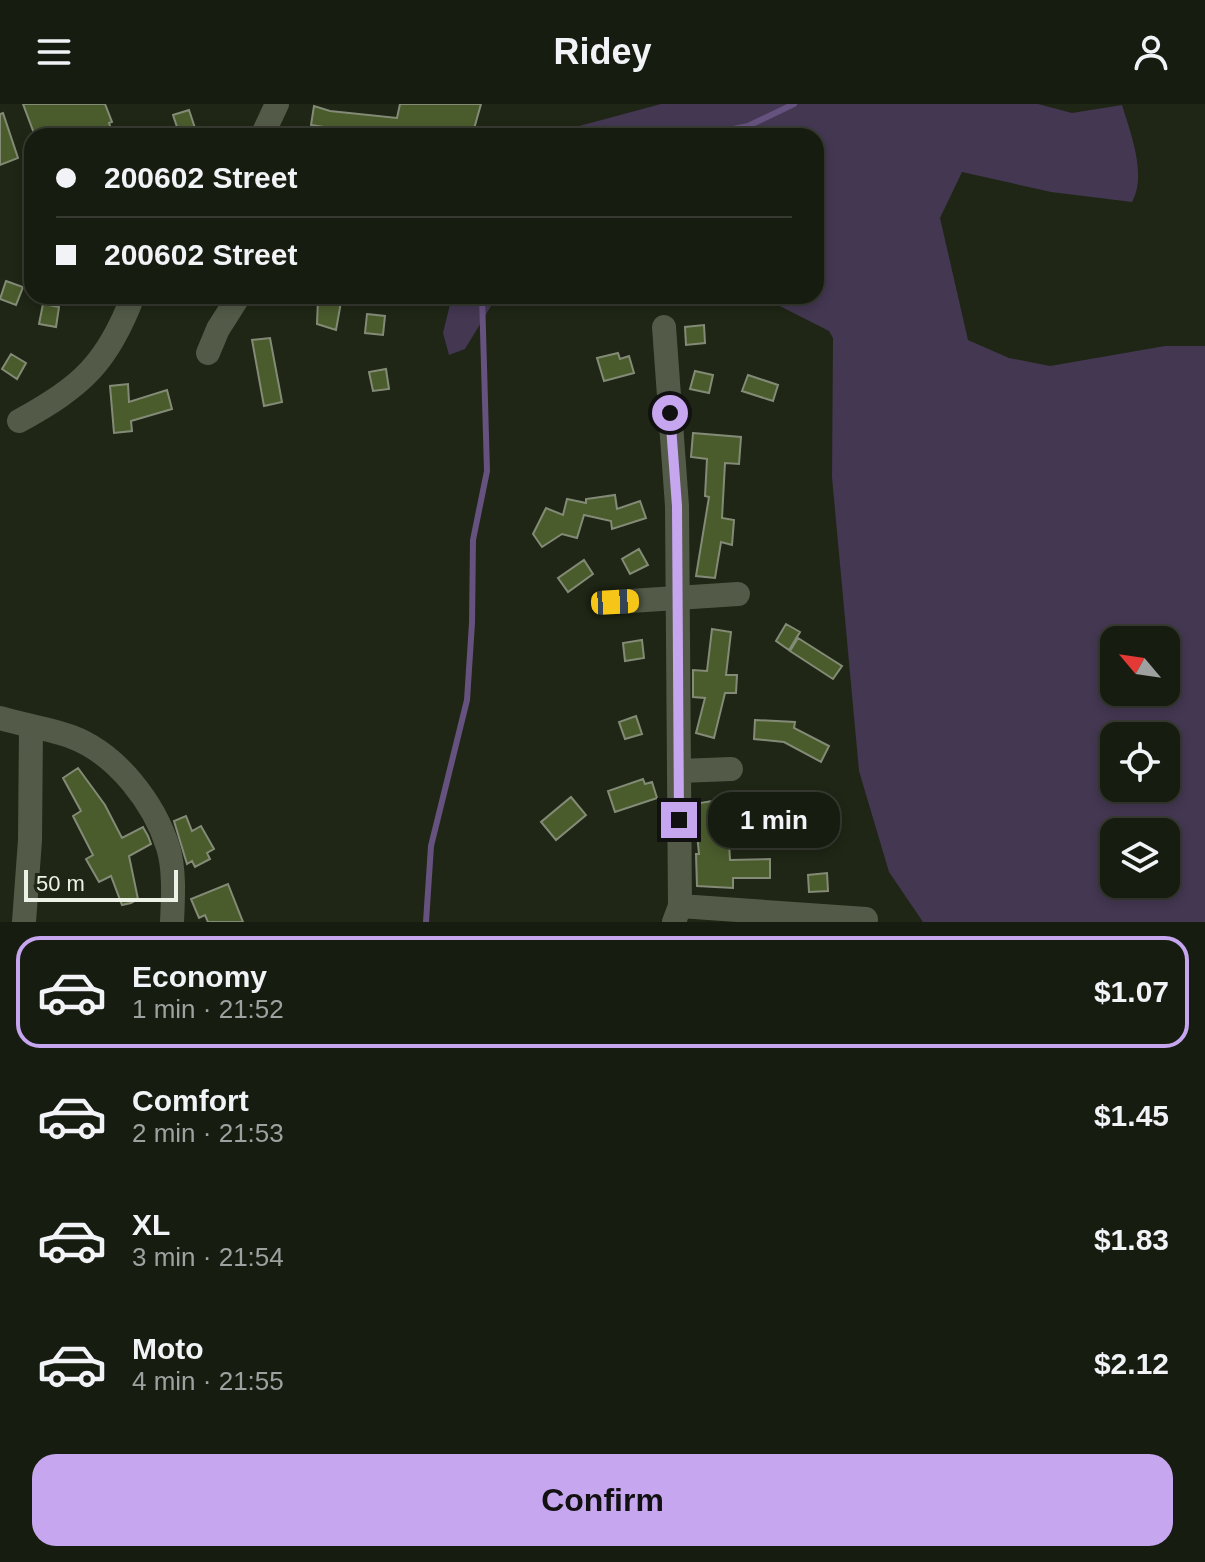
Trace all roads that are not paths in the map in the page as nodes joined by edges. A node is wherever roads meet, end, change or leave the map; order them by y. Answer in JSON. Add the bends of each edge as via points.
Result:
{"nodes":[{"id":1,"x":277,"y":104,"type":"edge"},
{"id":2,"x":266,"y":128,"type":"edge"},
{"id":3,"x":130,"y":304,"type":"edge"},
{"id":4,"x":234,"y":304,"type":"edge"},
{"id":5,"x":664,"y":327,"type":"dead end"},
{"id":6,"x":208,"y":353,"type":"dead end"},
{"id":7,"x":19,"y":421,"type":"dead end"},
{"id":8,"x":738,"y":594,"type":"dead end"},
{"id":9,"x":676,"y":599,"type":"junction"},
{"id":10,"x":615,"y":602,"type":"dead end"},
{"id":11,"x":0,"y":718,"type":"edge"},
{"id":12,"x":31,"y":727,"type":"junction"},
{"id":13,"x":731,"y":769,"type":"dead end"},
{"id":14,"x":680,"y":771,"type":"junction"},
{"id":15,"x":677,"y":914,"type":"edge"},
{"id":16,"x":866,"y":919,"type":"dead end"},
{"id":17,"x":24,"y":922,"type":"edge"},
{"id":18,"x":172,"y":922,"type":"edge"}],
"edges":[{"from":1,"to":2,"type":"street"},
{"from":3,"to":7,"type":"street","via":[[93,370],[74,388]]},
{"from":4,"to":6,"type":"street"},
{"from":5,"to":9,"type":"street","via":[[677,506]]},
{"from":8,"to":9,"type":"street"},
{"from":9,"to":10,"type":"street"},
{"from":9,"to":14,"type":"street"},
{"from":11,"to":12,"type":"street"},
{"from":12,"to":17,"type":"street"},
{"from":12,"to":18,"type":"street","via":[[73,737],[98,751],[133,785],[169,849]]},
{"from":13,"to":14,"type":"street"},
{"from":14,"to":15,"type":"street"},
{"from":15,"to":16,"type":"street","via":[[813,913]]}]}
